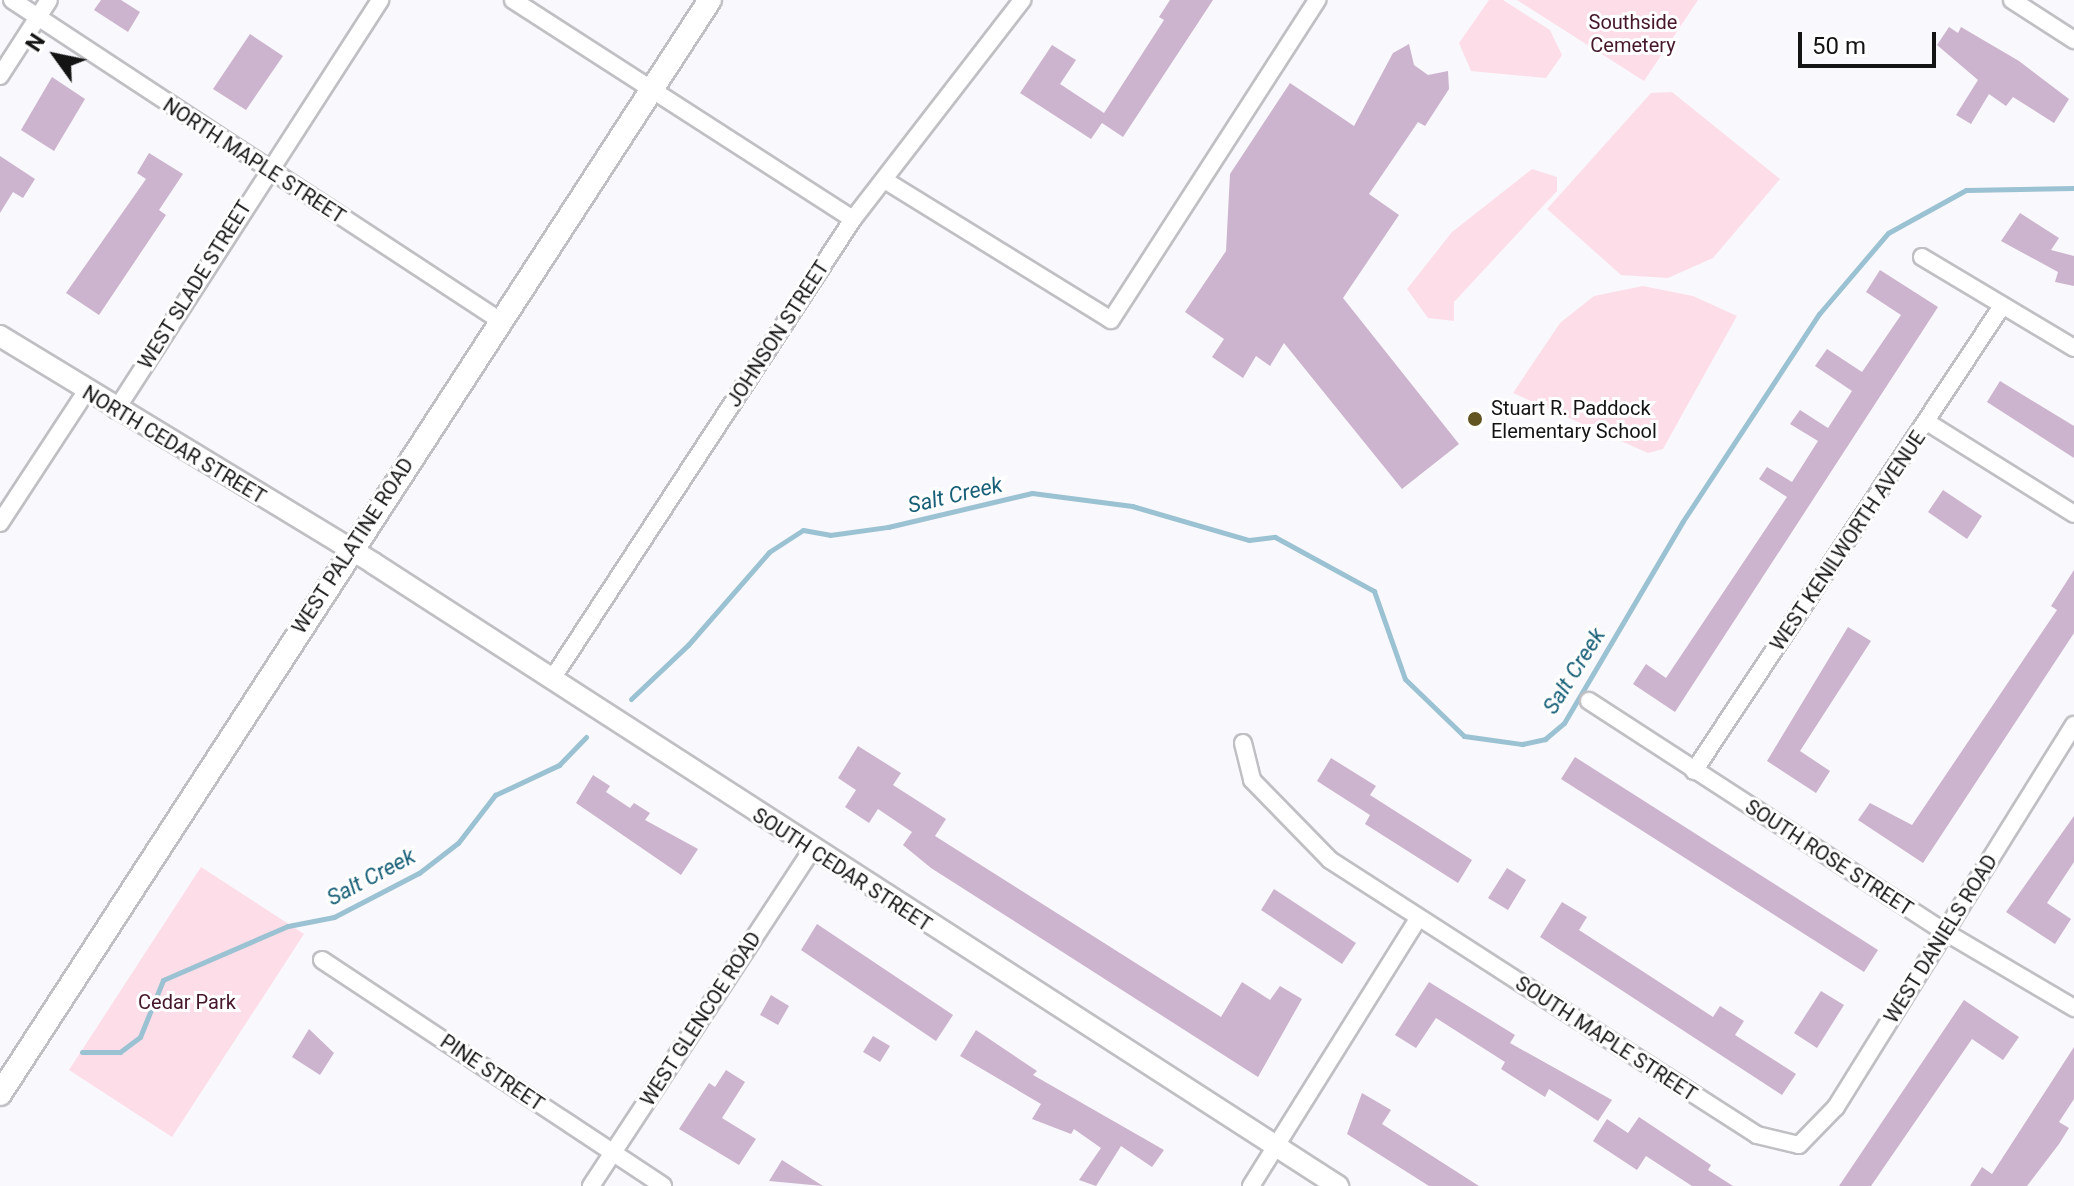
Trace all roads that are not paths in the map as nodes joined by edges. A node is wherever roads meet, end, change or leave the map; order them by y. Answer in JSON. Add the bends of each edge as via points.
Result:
{"nodes":[{"id":1,"x":12,"y":0,"type":"edge"},
{"id":2,"x":49,"y":0,"type":"edge"},
{"id":3,"x":380,"y":0,"type":"edge"},
{"id":4,"x":513,"y":0,"type":"edge"},
{"id":5,"x":710,"y":0,"type":"edge"},
{"id":6,"x":1022,"y":0,"type":"edge"},
{"id":7,"x":1317,"y":0,"type":"edge"},
{"id":8,"x":2012,"y":0,"type":"edge"},
{"id":9,"x":38,"y":18,"type":"junction"},
{"id":10,"x":2074,"y":40,"type":"edge"},
{"id":11,"x":0,"y":76,"type":"edge"},
{"id":12,"x":652,"y":88,"type":"junction"},
{"id":13,"x":267,"y":171,"type":"junction"},
{"id":14,"x":886,"y":181,"type":"junction"},
{"id":15,"x":853,"y":219,"type":"junction"},
{"id":16,"x":1922,"y":257,"type":"dead end"},
{"id":17,"x":2000,"y":309,"type":"junction"},
{"id":18,"x":499,"y":320,"type":"junction"},
{"id":19,"x":0,"y":336,"type":"edge"},
{"id":20,"x":2074,"y":348,"type":"edge"},
{"id":21,"x":85,"y":393,"type":"junction"},
{"id":22,"x":116,"y":410,"type":"junction"},
{"id":23,"x":1927,"y":422,"type":"junction"},
{"id":24,"x":2074,"y":514,"type":"edge"},
{"id":25,"x":0,"y":523,"type":"edge"},
{"id":26,"x":350,"y":550,"type":"junction"},
{"id":27,"x":552,"y":679,"type":"junction"},
{"id":28,"x":1589,"y":701,"type":"dead end"},
{"id":29,"x":2074,"y":725,"type":"edge"},
{"id":30,"x":1243,"y":743,"type":"dead end"},
{"id":31,"x":1694,"y":771,"type":"junction"},
{"id":32,"x":811,"y":851,"type":"junction"},
{"id":33,"x":1418,"y":919,"type":"junction"},
{"id":34,"x":1945,"y":932,"type":"junction"},
{"id":35,"x":322,"y":960,"type":"dead end"},
{"id":36,"x":2074,"y":1008,"type":"edge"},
{"id":37,"x":0,"y":1094,"type":"edge"},
{"id":38,"x":1799,"y":1145,"type":"joint"},
{"id":39,"x":1277,"y":1146,"type":"junction"},
{"id":40,"x":613,"y":1154,"type":"junction"},
{"id":41,"x":591,"y":1186,"type":"edge"},
{"id":42,"x":663,"y":1186,"type":"edge"},
{"id":43,"x":1251,"y":1186,"type":"edge"},
{"id":44,"x":1338,"y":1186,"type":"edge"}],
"edges":[{"from":1,"to":9,"type":"street","name":"NORTH MAPLE STREET"},
{"from":2,"to":9,"type":"street"},
{"from":3,"to":13,"type":"street","name":"WEST SLADE STREET"},
{"from":4,"to":12,"type":"street"},
{"from":5,"to":12,"type":"main road","name":"WEST PALATINE ROAD"},
{"from":6,"to":14,"type":"street","name":"JOHNSON STREET"},
{"from":7,"to":14,"type":"street","via":[[1111,320]]},
{"from":8,"to":10,"type":"street"},
{"from":9,"to":11,"type":"street"},
{"from":9,"to":13,"type":"street","name":"NORTH MAPLE STREET"},
{"from":12,"to":15,"type":"street"},
{"from":12,"to":18,"type":"main road","name":"WEST PALATINE ROAD"},
{"from":13,"to":18,"type":"street","name":"NORTH MAPLE STREET"},
{"from":13,"to":22,"type":"street","name":"WEST SLADE STREET"},
{"from":14,"to":15,"type":"street","name":"JOHNSON STREET"},
{"from":15,"to":27,"type":"street","name":"JOHNSON STREET"},
{"from":16,"to":17,"type":"street"},
{"from":17,"to":20,"type":"street"},
{"from":17,"to":23,"type":"street","name":"WEST KENILWORTH AVENUE"},
{"from":18,"to":26,"type":"main road","name":"WEST PALATINE ROAD"},
{"from":19,"to":21,"type":"street","name":"NORTH CEDAR STREET"},
{"from":21,"to":22,"type":"street","name":"NORTH CEDAR STREET"},
{"from":21,"to":25,"type":"street"},
{"from":22,"to":26,"type":"street","name":"NORTH CEDAR STREET"},
{"from":23,"to":24,"type":"street"},
{"from":23,"to":31,"type":"street","name":"WEST KENILWORTH AVENUE"},
{"from":26,"to":27,"type":"street","name":"SOUTH CEDAR STREET"},
{"from":26,"to":37,"type":"main road","name":"WEST PALATINE ROAD"},
{"from":27,"to":32,"type":"street","name":"SOUTH CEDAR STREET"},
{"from":28,"to":31,"type":"street","name":"SOUTH ROSE STREET"},
{"from":29,"to":34,"type":"street","name":"WEST DANIELS ROAD"},
{"from":30,"to":33,"type":"street","name":"SOUTH MAPLE STREET","via":[[1252,780],[1330,860]]},
{"from":31,"to":34,"type":"street","name":"SOUTH ROSE STREET"},
{"from":32,"to":39,"type":"street","name":"SOUTH CEDAR STREET"},
{"from":32,"to":40,"type":"street","name":"WEST GLENCOE ROAD"},
{"from":33,"to":38,"type":"street","name":"SOUTH MAPLE STREET","via":[[1757,1135]]},
{"from":33,"to":39,"type":"street"},
{"from":34,"to":36,"type":"street","name":"SOUTH ROSE STREET"},
{"from":34,"to":38,"type":"street","name":"WEST DANIELS ROAD","via":[[1836,1107]]},
{"from":35,"to":40,"type":"street","name":"PINE STREET"},
{"from":39,"to":43,"type":"street"},
{"from":39,"to":44,"type":"street","name":"SOUTH CEDAR STREET"},
{"from":40,"to":41,"type":"street","name":"WEST GLENCOE ROAD"},
{"from":40,"to":42,"type":"street","name":"PINE STREET"}]}
